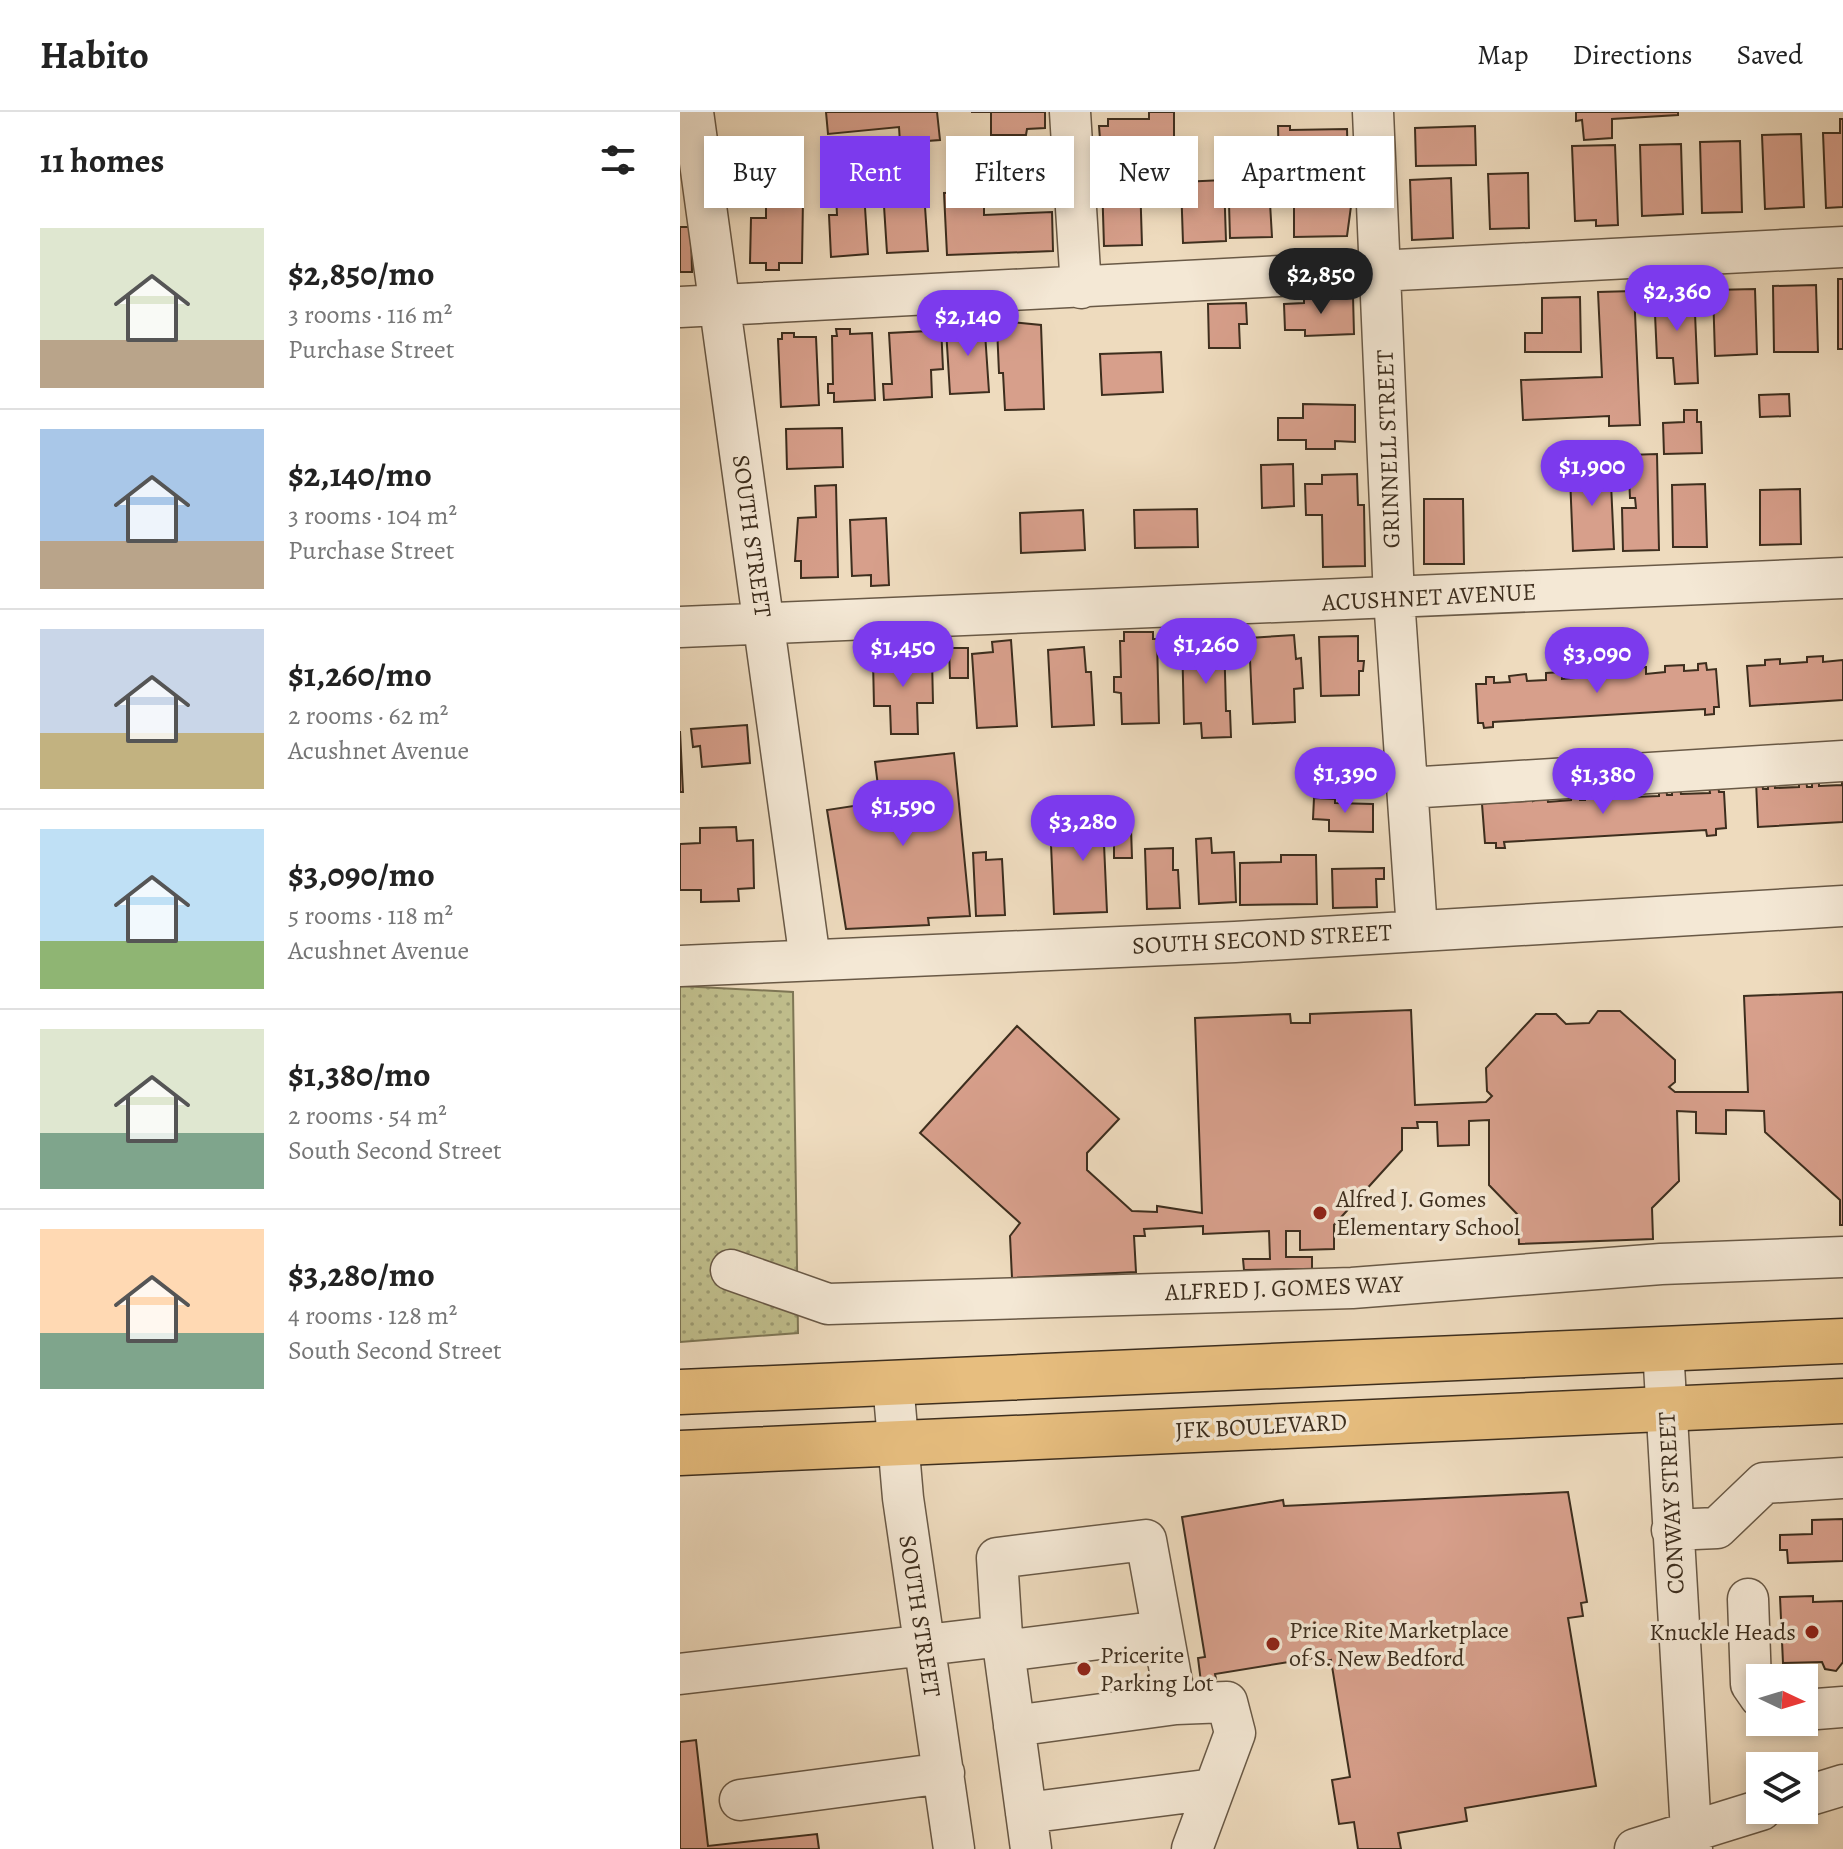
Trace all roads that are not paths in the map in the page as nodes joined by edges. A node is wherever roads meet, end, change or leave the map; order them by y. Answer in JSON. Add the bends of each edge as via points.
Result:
{"nodes":[{"id":1,"x":693,"y":112,"type":"edge"},
{"id":2,"x":1070,"y":112,"type":"edge"},
{"id":3,"x":1373,"y":112,"type":"edge"},
{"id":4,"x":1843,"y":247,"type":"edge"},
{"id":5,"x":1380,"y":273,"type":"junction"},
{"id":6,"x":1081,"y":288,"type":"junction"},
{"id":7,"x":720,"y":305,"type":"junction"},
{"id":8,"x":680,"y":307,"type":"edge"},
{"id":9,"x":1843,"y":578,"type":"edge"},
{"id":10,"x":1394,"y":598,"type":"junction"},
{"id":11,"x":764,"y":625,"type":"junction"},
{"id":12,"x":680,"y":627,"type":"edge"},
{"id":13,"x":1843,"y":761,"type":"edge"},
{"id":14,"x":1407,"y":788,"type":"junction"},
{"id":15,"x":1843,"y":906,"type":"edge"},
{"id":16,"x":1417,"y":930,"type":"junction"},
{"id":17,"x":810,"y":960,"type":"junction"},
{"id":18,"x":680,"y":966,"type":"edge"},
{"id":19,"x":1843,"y":1257,"type":"edge"},
{"id":20,"x":731,"y":1270,"type":"dead end"},
{"id":21,"x":1843,"y":1341,"type":"edge"},
{"id":22,"x":1663,"y":1348,"type":"junction"},
{"id":23,"x":893,"y":1383,"type":"junction"},
{"id":24,"x":680,"y":1392,"type":"edge"},
{"id":25,"x":1843,"y":1401,"type":"edge"},
{"id":26,"x":1665,"y":1409,"type":"junction"},
{"id":27,"x":897,"y":1443,"type":"junction"},
{"id":28,"x":680,"y":1453,"type":"edge"},
{"id":29,"x":1843,"y":1478,"type":"edge"},
{"id":30,"x":1672,"y":1530,"type":"junction"},
{"id":31,"x":1748,"y":1599,"type":"dead end"},
{"id":32,"x":1162,"y":1631,"type":"junction"},
{"id":33,"x":1003,"y":1644,"type":"junction"},
{"id":34,"x":925,"y":1645,"type":"junction"},
{"id":35,"x":1750,"y":1664,"type":"edge"},
{"id":36,"x":680,"y":1674,"type":"edge"},
{"id":37,"x":1176,"y":1704,"type":"junction"},
{"id":38,"x":1843,"y":1707,"type":"edge"},
{"id":39,"x":1818,"y":1709,"type":"edge"},
{"id":40,"x":1014,"y":1726,"type":"junction"},
{"id":41,"x":944,"y":1773,"type":"junction"},
{"id":42,"x":1843,"y":1785,"type":"edge"},
{"id":43,"x":1214,"y":1789,"type":"junction"},
{"id":44,"x":1818,"y":1793,"type":"edge"},
{"id":45,"x":740,"y":1800,"type":"dead end"},
{"id":46,"x":1746,"y":1817,"type":"edge"},
{"id":47,"x":1029,"y":1831,"type":"edge"},
{"id":48,"x":1691,"y":1841,"type":"edge"},
{"id":49,"x":954,"y":1849,"type":"edge"},
{"id":50,"x":1192,"y":1849,"type":"edge"},
{"id":51,"x":1635,"y":1849,"type":"edge"}],
"edges":[{"from":1,"to":7,"type":"street","name":"SOUTH STREET"},
{"from":2,"to":6,"type":"street"},
{"from":3,"to":5,"type":"street","name":"GRINNELL STREET"},
{"from":4,"to":5,"type":"street"},
{"from":5,"to":6,"type":"street"},
{"from":5,"to":10,"type":"street","name":"GRINNELL STREET"},
{"from":6,"to":7,"type":"street"},
{"from":7,"to":8,"type":"street"},
{"from":7,"to":11,"type":"street","name":"SOUTH STREET"},
{"from":9,"to":10,"type":"street","name":"ACUSHNET AVENUE"},
{"from":10,"to":11,"type":"street","name":"ACUSHNET AVENUE"},
{"from":10,"to":14,"type":"street","name":"GRINNELL STREET"},
{"from":11,"to":12,"type":"street","name":"ACUSHNET AVENUE"},
{"from":11,"to":17,"type":"street","name":"SOUTH STREET"},
{"from":13,"to":14,"type":"street"},
{"from":14,"to":16,"type":"street","name":"GRINNELL STREET"},
{"from":15,"to":16,"type":"street","name":"SOUTH SECOND STREET"},
{"from":16,"to":17,"type":"street","name":"SOUTH SECOND STREET"},
{"from":17,"to":18,"type":"street","name":"SOUTH SECOND STREET"},
{"from":19,"to":20,"type":"street","name":"ALFRED J. GOMES WAY","via":[[1661,1264],[1352,1288],[828,1304]]},
{"from":21,"to":22,"type":"main road"},
{"from":22,"to":23,"type":"main road"},
{"from":22,"to":26,"type":"street","name":"CONWAY STREET"},
{"from":23,"to":24,"type":"main road"},
{"from":23,"to":27,"type":"street","name":"SOUTH STREET"},
{"from":25,"to":26,"type":"main road","name":"JFK BOULEVARD"},
{"from":26,"to":27,"type":"main road","name":"JFK BOULEVARD"},
{"from":26,"to":30,"type":"street","name":"CONWAY STREET"},
{"from":27,"to":28,"type":"main road","name":"JFK BOULEVARD"},
{"from":27,"to":34,"type":"street","name":"SOUTH STREET"},
{"from":29,"to":30,"type":"street","via":[[1764,1483],[1717,1528]]},
{"from":30,"to":48,"type":"street","name":"CONWAY STREET"},
{"from":31,"to":35,"type":"street"},
{"from":32,"to":33,"type":"street"},
{"from":32,"to":33,"type":"street","via":[[1146,1540],[997,1558]]},
{"from":32,"to":37,"type":"street"},
{"from":33,"to":34,"type":"street"},
{"from":33,"to":40,"type":"street"},
{"from":34,"to":36,"type":"street"},
{"from":34,"to":41,"type":"street","name":"SOUTH STREET"},
{"from":37,"to":40,"type":"street"},
{"from":37,"to":43,"type":"street","via":[[1227,1702],[1235,1733]]},
{"from":38,"to":39,"type":"street"},
{"from":40,"to":47,"type":"street"},
{"from":41,"to":45,"type":"street"},
{"from":41,"to":49,"type":"street","name":"SOUTH STREET"},
{"from":42,"to":44,"type":"street"},
{"from":43,"to":47,"type":"street"},
{"from":43,"to":50,"type":"street"},
{"from":46,"to":48,"type":"street"},
{"from":48,"to":51,"type":"street"}]}
